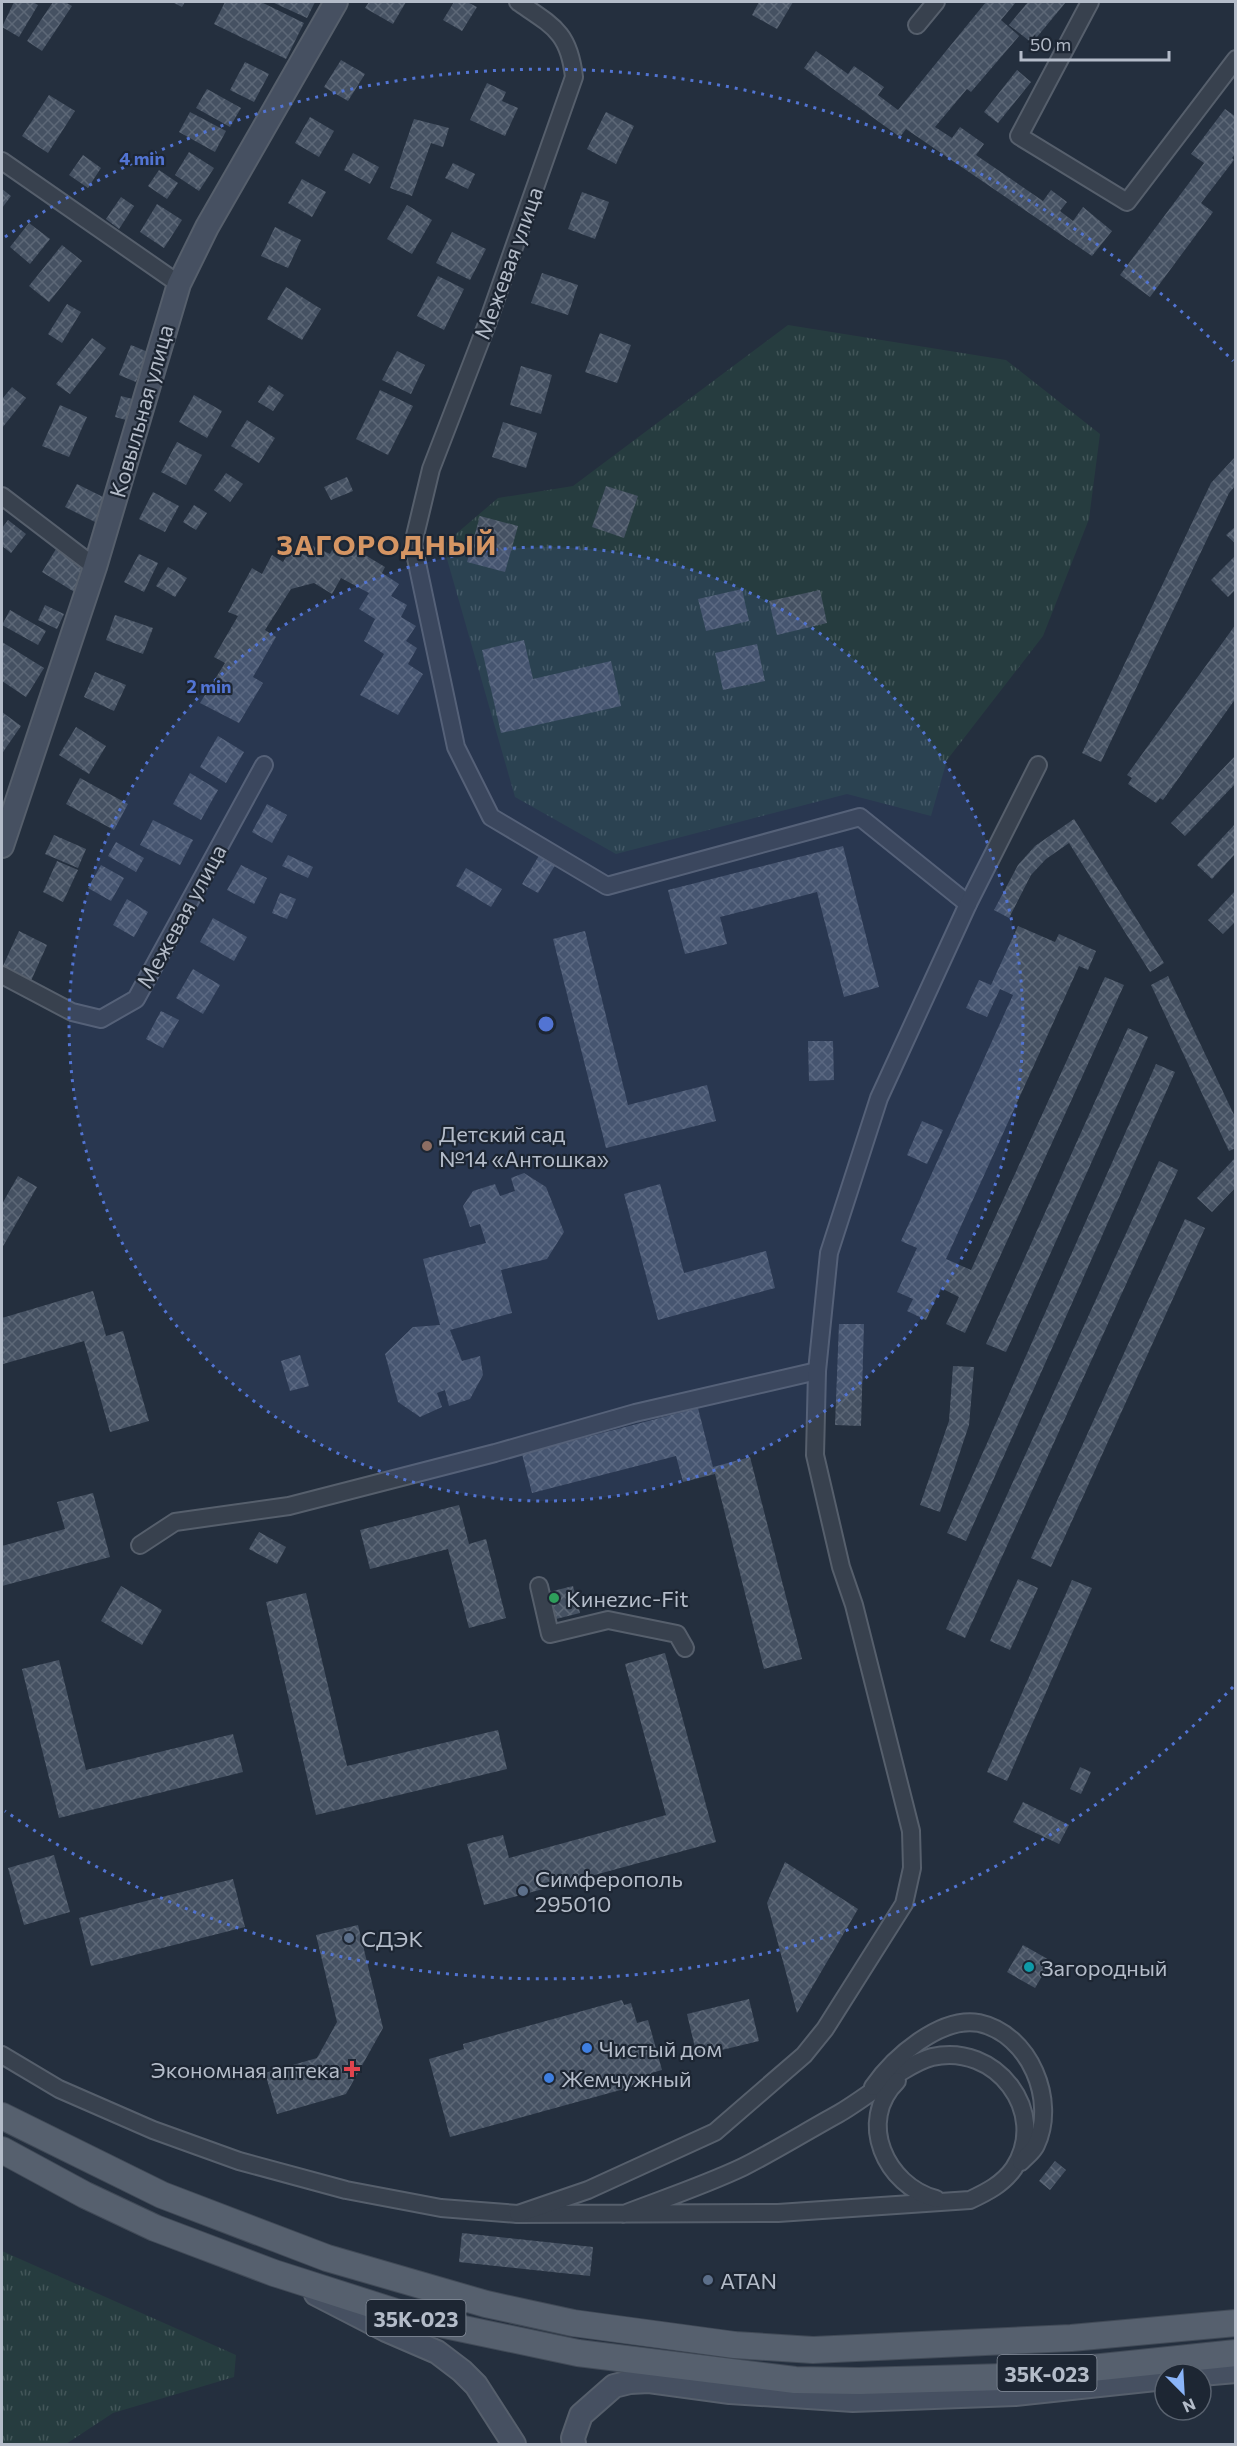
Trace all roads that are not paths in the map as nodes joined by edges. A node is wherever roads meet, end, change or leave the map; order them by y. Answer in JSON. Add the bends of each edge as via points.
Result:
{"nodes":[{"id":1,"x":336,"y":2,"type":"edge"},
{"id":2,"x":518,"y":2,"type":"edge"},
{"id":3,"x":936,"y":2,"type":"edge"},
{"id":4,"x":1090,"y":2,"type":"edge"},
{"id":5,"x":917,"y":25,"type":"dead end"},
{"id":6,"x":1236,"y":58,"type":"edge"},
{"id":7,"x":2,"y":161,"type":"edge"},
{"id":8,"x":179,"y":284,"type":"junction"},
{"id":9,"x":2,"y":496,"type":"edge"},
{"id":10,"x":95,"y":567,"type":"junction"},
{"id":11,"x":264,"y":765,"type":"dead end"},
{"id":12,"x":1038,"y":765,"type":"dead end"},
{"id":13,"x":2,"y":846,"type":"edge"},
{"id":14,"x":968,"y":904,"type":"junction"},
{"id":15,"x":2,"y":975,"type":"edge"},
{"id":16,"x":817,"y":1371,"type":"junction"},
{"id":17,"x":140,"y":1545,"type":"dead end"},
{"id":18,"x":539,"y":1586,"type":"dead end"},
{"id":19,"x":685,"y":1648,"type":"dead end"},
{"id":20,"x":2,"y":2055,"type":"edge"},
{"id":21,"x":908,"y":2069,"type":"junction"},
{"id":22,"x":865,"y":2099,"type":"junction"},
{"id":23,"x":2,"y":2116,"type":"edge"},
{"id":24,"x":2,"y":2150,"type":"edge"},
{"id":25,"x":1014,"y":2169,"type":"junction"},
{"id":26,"x":943,"y":2201,"type":"junction"},
{"id":27,"x":518,"y":2214,"type":"junction"},
{"id":28,"x":624,"y":2214,"type":"junction"},
{"id":29,"x":274,"y":2273,"type":"junction"},
{"id":30,"x":1236,"y":2323,"type":"edge"},
{"id":31,"x":1236,"y":2353,"type":"edge"},
{"id":32,"x":1236,"y":2371,"type":"edge"},
{"id":33,"x":1213,"y":2373,"type":"edge"},
{"id":34,"x":1153,"y":2379,"type":"edge"},
{"id":35,"x":514,"y":2445,"type":"edge"},
{"id":36,"x":574,"y":2445,"type":"edge"}],
"edges":[{"from":1,"to":8,"type":"main road","name":"Ковыльная улица","via":[[207,227]]},
{"from":2,"to":14,"type":"street","name":"Межевая улица","via":[[558,30],[571,54],[574,77],[431,469],[413,544],[456,747],[490,817],[607,886],[860,817]]},
{"from":3,"to":5,"type":"street"},
{"from":4,"to":6,"type":"street","via":[[1019,136],[1128,202]]},
{"from":7,"to":8,"type":"street"},
{"from":8,"to":10,"type":"main road","name":"Ковыльная улица"},
{"from":9,"to":10,"type":"street"},
{"from":10,"to":13,"type":"main road","name":"Ковыльная улица"},
{"from":11,"to":15,"type":"street","name":"Межевая улица","via":[[136,999],[101,1019],[72,1012]]},
{"from":12,"to":14,"type":"street"},
{"from":14,"to":16,"type":"street","via":[[909,1027],[872,1120],[829,1253]]},
{"from":16,"to":17,"type":"street","via":[[635,1413],[289,1506],[175,1522]]},
{"from":16,"to":27,"type":"street","via":[[815,1455],[911,1831],[912,1868],[903,1904],[825,2029],[804,2055],[755,2100],[705,2137],[588,2190]]},
{"from":18,"to":19,"type":"street","via":[[550,1634],[608,1620],[677,1634]]},
{"from":20,"to":27,"type":"street","via":[[59,2089],[153,2130],[239,2161],[346,2190],[441,2208]]},
{"from":21,"to":22,"type":"street"},
{"from":21,"to":25,"type":"street","via":[[931,2058],[956,2055],[981,2061],[1003,2074],[1018,2095],[1025,2120],[1024,2145]]},
{"from":21,"to":26,"type":"street","via":[[892,2085],[882,2104],[880,2147],[903,2184],[922,2196]]},
{"from":22,"to":25,"type":"street","via":[[898,2057],[919,2041],[950,2026],[979,2023],[1006,2036],[1028,2058],[1041,2086],[1044,2117],[1036,2147]]},
{"from":22,"to":28,"type":"street","via":[[742,2167]]},
{"from":23,"to":30,"type":"main road","number":"35К-023","via":[[162,2195],[327,2258],[486,2304],[573,2324],[735,2345],[813,2350],[1071,2338]]},
{"from":24,"to":29,"type":"main road","number":"35К-023","via":[[155,2228]]},
{"from":25,"to":26,"type":"street","via":[[986,2192],[970,2199]]},
{"from":26,"to":28,"type":"street","via":[[778,2213]]},
{"from":27,"to":28,"type":"street"},
{"from":29,"to":31,"type":"main road","number":"35К-023","via":[[421,2320],[513,2341],[795,2380],[1005,2377]]},
{"from":29,"to":35,"type":"main road","via":[[386,2331],[437,2352],[476,2385]]},
{"from":32,"to":33,"type":"main road"},
{"from":34,"to":36,"type":"main road","via":[[1015,2394],[853,2400],[630,2382],[614,2386],[581,2415]]}]}
